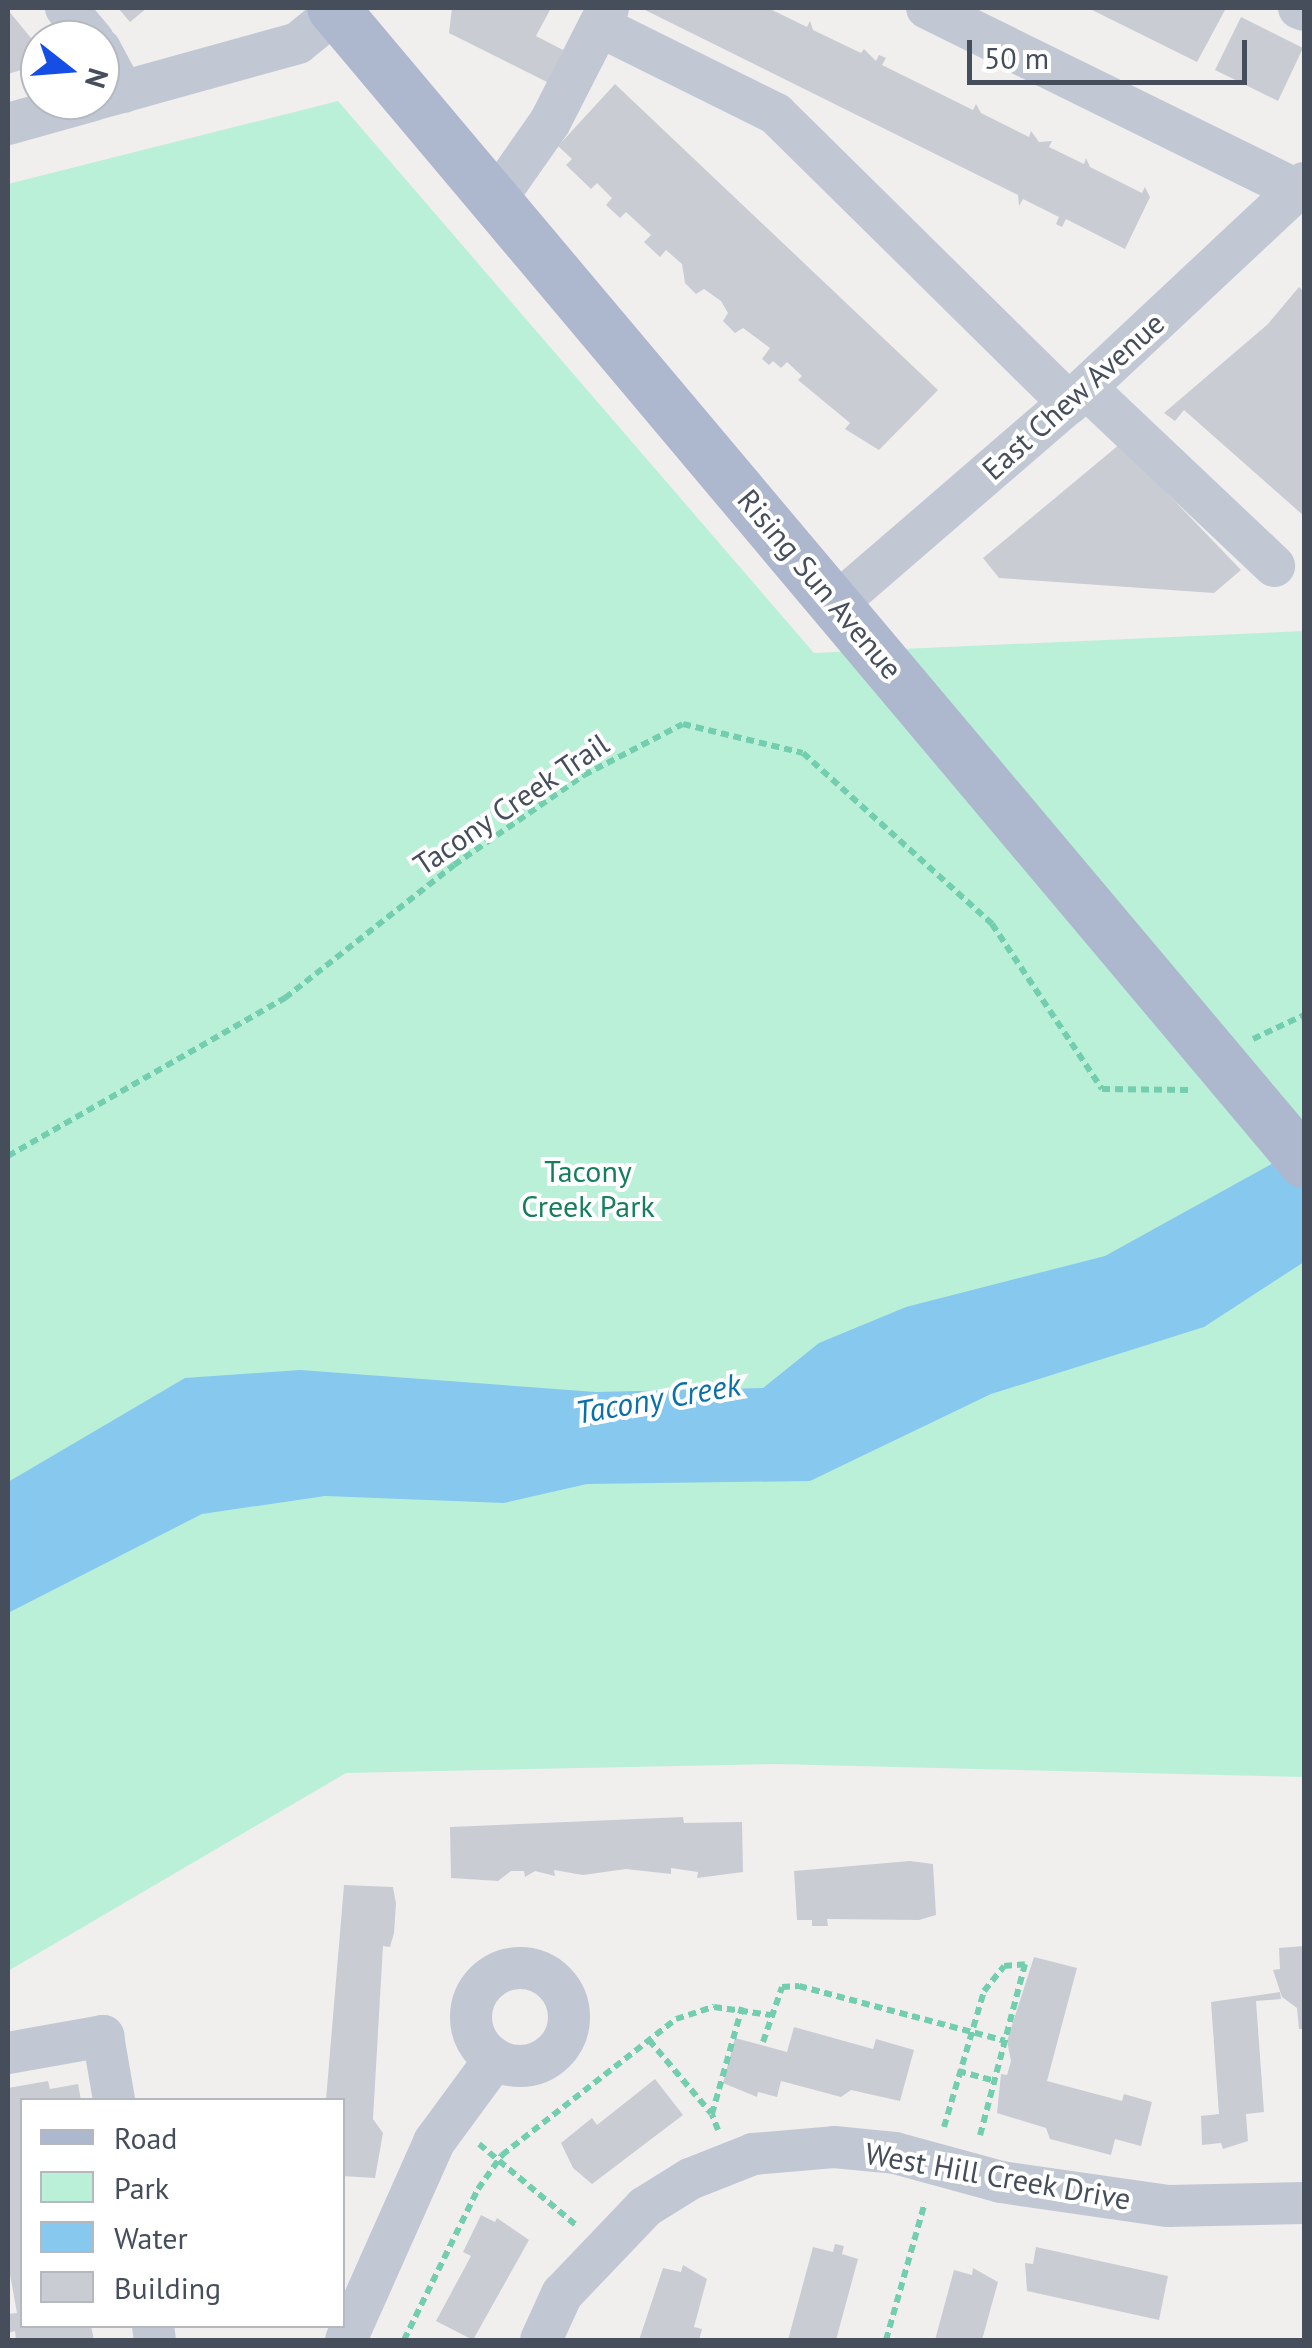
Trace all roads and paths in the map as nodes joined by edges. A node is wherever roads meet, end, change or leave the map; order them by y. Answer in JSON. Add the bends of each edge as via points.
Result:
{"nodes":[{"id":1,"x":927,"y":8,"type":"edge"},
{"id":2,"x":337,"y":9,"type":"edge"},
{"id":3,"x":603,"y":17,"type":"edge"},
{"id":4,"x":120,"y":93,"type":"edge"},
{"id":5,"x":1302,"y":187,"type":"edge"},
{"id":6,"x":496,"y":199,"type":"junction"},
{"id":7,"x":1077,"y":395,"type":"junction"},
{"id":8,"x":1274,"y":566,"type":"dead end"},
{"id":9,"x":837,"y":603,"type":"junction"},
{"id":10,"x":1304,"y":1015,"type":"edge"},
{"id":11,"x":1249,"y":1042,"type":"dead end"},
{"id":12,"x":1191,"y":1088,"type":"dead end"},
{"id":13,"x":8,"y":1156,"type":"edge"},
{"id":14,"x":1304,"y":1162,"type":"edge"},
{"id":15,"x":742,"y":2006,"type":"junction"},
{"id":16,"x":770,"y":2015,"type":"junction"},
{"id":17,"x":968,"y":2032,"type":"junction"},
{"id":18,"x":649,"y":2040,"type":"junction"},
{"id":19,"x":1005,"y":2041,"type":"junction"},
{"id":20,"x":763,"y":2042,"type":"dead end"},
{"id":21,"x":8,"y":2053,"type":"edge"},
{"id":22,"x":496,"y":2059,"type":"dead end"},
{"id":23,"x":958,"y":2071,"type":"junction"},
{"id":24,"x":995,"y":2081,"type":"junction"},
{"id":25,"x":114,"y":2098,"type":"edge"},
{"id":26,"x":712,"y":2114,"type":"junction"},
{"id":27,"x":469,"y":2136,"type":"dead end"},
{"id":28,"x":942,"y":2136,"type":"dead end"},
{"id":29,"x":722,"y":2142,"type":"dead end"},
{"id":30,"x":977,"y":2146,"type":"dead end"},
{"id":31,"x":498,"y":2161,"type":"junction"},
{"id":32,"x":930,"y":2182,"type":"dead end"},
{"id":33,"x":1304,"y":2203,"type":"edge"},
{"id":34,"x":581,"y":2230,"type":"dead end"},
{"id":35,"x":346,"y":2340,"type":"edge"},
{"id":36,"x":404,"y":2340,"type":"edge"},
{"id":37,"x":541,"y":2340,"type":"edge"},
{"id":38,"x":886,"y":2340,"type":"edge"}],
"edges":[{"from":1,"to":5,"type":"street"},
{"from":2,"to":4,"type":"street","via":[[298,43]]},
{"from":2,"to":6,"type":"main road","name":"Rising Sun Avenue"},
{"from":3,"to":6,"type":"street","via":[[550,122]]},
{"from":3,"to":7,"type":"street","via":[[776,114]]},
{"from":5,"to":7,"type":"street","name":"East Chew Avenue"},
{"from":6,"to":9,"type":"main road","name":"Rising Sun Avenue"},
{"from":7,"to":8,"type":"street"},
{"from":7,"to":9,"type":"street","name":"East Chew Avenue"},
{"from":9,"to":14,"type":"main road","name":"Rising Sun Avenue"},
{"from":10,"to":11,"type":"path","via":[[1263,1029]]},
{"from":12,"to":13,"type":"path","name":"Tacony Creek Trail","via":[[1169,1094],[1102,1088],[992,924],[804,753],[682,724],[536,809],[285,998]]},
{"from":15,"to":16,"type":"path"},
{"from":15,"to":18,"type":"path","via":[[676,2019]]},
{"from":15,"to":26,"type":"path"},
{"from":16,"to":17,"type":"path","via":[[782,1987],[799,1986]]},
{"from":16,"to":20,"type":"path"},
{"from":17,"to":19,"type":"path"},
{"from":17,"to":19,"type":"path","via":[[984,1991],[1004,1966],[1025,1964]]},
{"from":17,"to":23,"type":"path"},
{"from":18,"to":26,"type":"path"},
{"from":18,"to":31,"type":"path"},
{"from":19,"to":24,"type":"path"},
{"from":21,"to":25,"type":"street","via":[[103,2036]]},
{"from":22,"to":35,"type":"street","via":[[434,2142]]},
{"from":23,"to":24,"type":"path"},
{"from":23,"to":28,"type":"path"},
{"from":24,"to":30,"type":"path"},
{"from":26,"to":29,"type":"path"},
{"from":27,"to":31,"type":"path"},
{"from":31,"to":34,"type":"path"},
{"from":31,"to":36,"type":"path"},
{"from":32,"to":38,"type":"path"},
{"from":33,"to":37,"type":"street","name":"West Hill Creek Drive","via":[[1168,2206],[1001,2182],[895,2153],[834,2147],[753,2154],[690,2179],[645,2208],[562,2294]]}]}
